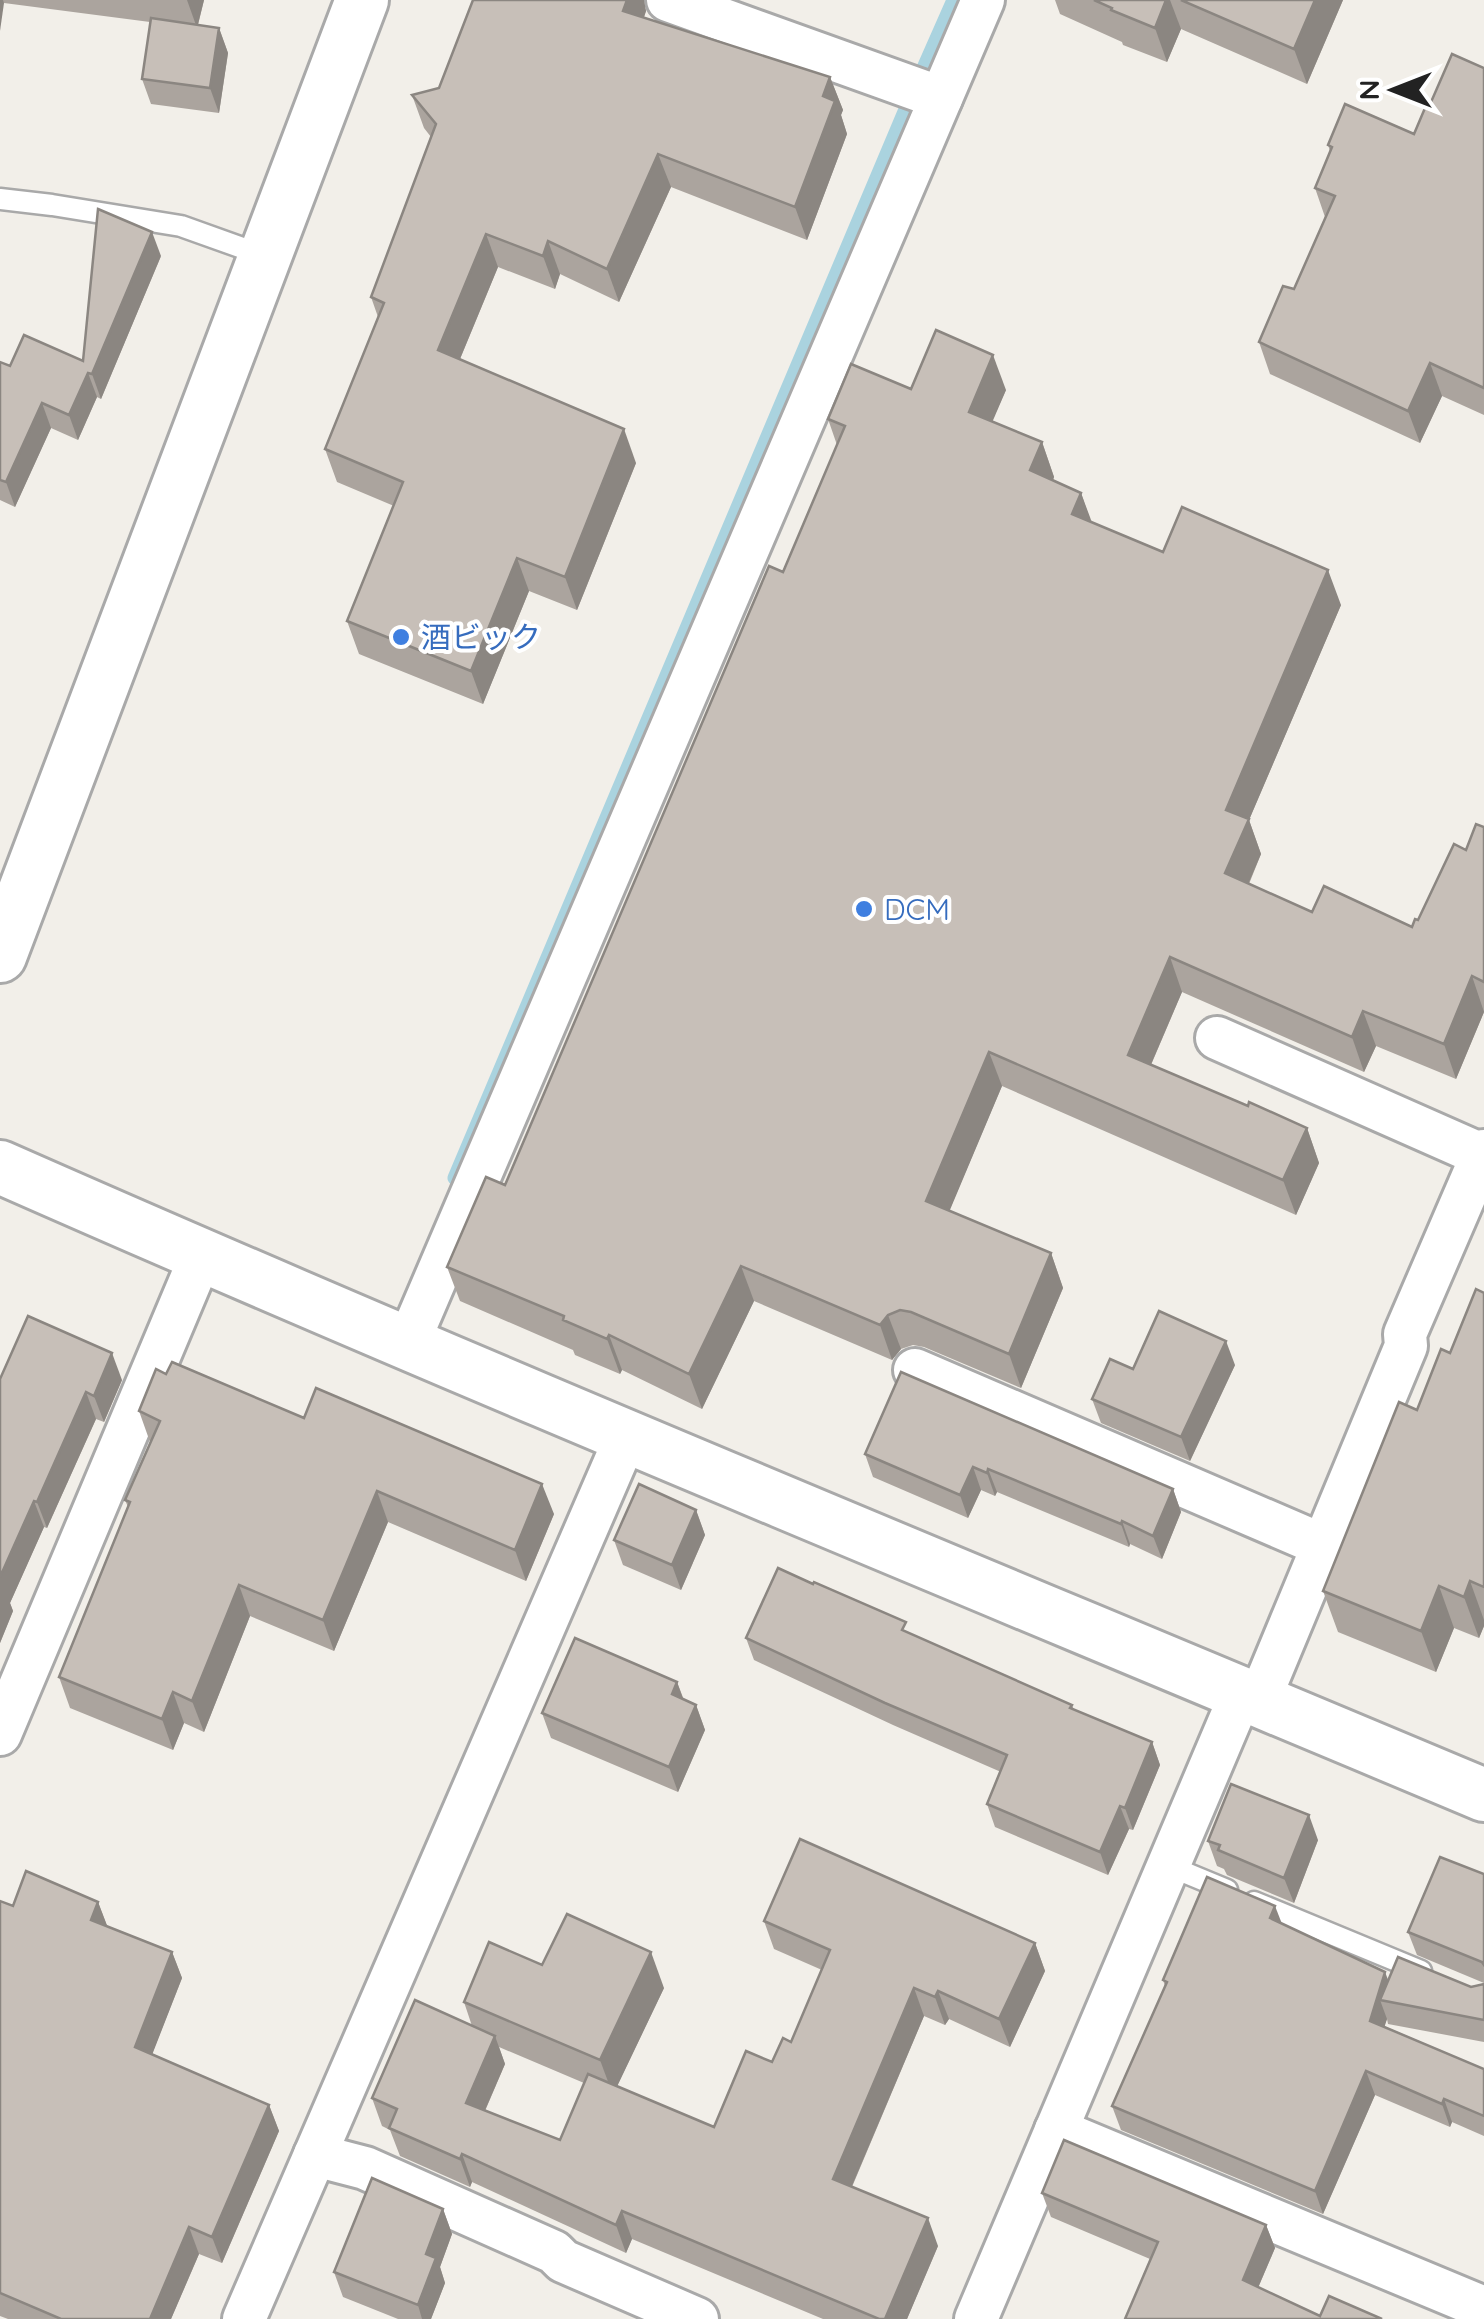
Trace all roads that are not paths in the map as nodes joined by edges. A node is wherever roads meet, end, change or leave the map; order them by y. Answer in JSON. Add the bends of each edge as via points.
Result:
{"nodes":[{"id":1,"x":362,"y":0,"type":"edge"},
{"id":2,"x":668,"y":0,"type":"edge"},
{"id":3,"x":983,"y":0,"type":"edge"},
{"id":4,"x":940,"y":98,"type":"junction"},
{"id":5,"x":0,"y":199,"type":"edge"},
{"id":6,"x":265,"y":256,"type":"junction"},
{"id":7,"x":0,"y":956,"type":"edge"},
{"id":8,"x":1217,"y":1038,"type":"dead end"},
{"id":9,"x":1483,"y":1153,"type":"edge"},
{"id":10,"x":0,"y":1167,"type":"edge"},
{"id":11,"x":201,"y":1256,"type":"junction"},
{"id":12,"x":408,"y":1343,"type":"junction"},
{"id":13,"x":915,"y":1370,"type":"dead end"},
{"id":14,"x":626,"y":1437,"type":"junction"},
{"id":15,"x":1322,"y":1545,"type":"junction"},
{"id":16,"x":1250,"y":1696,"type":"junction"},
{"id":17,"x":0,"y":1734,"type":"edge"},
{"id":18,"x":1484,"y":1795,"type":"edge"},
{"id":19,"x":1169,"y":1866,"type":"junction"},
{"id":20,"x":1432,"y":1976,"type":"edge"},
{"id":21,"x":1056,"y":2130,"type":"junction"},
{"id":22,"x":315,"y":2155,"type":"junction"},
{"id":23,"x":1484,"y":2308,"type":"edge"},
{"id":24,"x":244,"y":2319,"type":"edge"},
{"id":25,"x":697,"y":2319,"type":"edge"},
{"id":26,"x":976,"y":2319,"type":"edge"}],
"edges":[{"from":1,"to":6,"type":"street"},
{"from":2,"to":4,"type":"street"},
{"from":3,"to":4,"type":"street"},
{"from":4,"to":12,"type":"street"},
{"from":5,"to":6,"type":"lane","via":[[181,226]]},
{"from":6,"to":7,"type":"street"},
{"from":8,"to":9,"type":"street"},
{"from":9,"to":15,"type":"street"},
{"from":10,"to":11,"type":"street"},
{"from":11,"to":12,"type":"street"},
{"from":11,"to":17,"type":"street"},
{"from":12,"to":14,"type":"street"},
{"from":13,"to":15,"type":"street"},
{"from":14,"to":16,"type":"street"},
{"from":14,"to":22,"type":"street"},
{"from":15,"to":16,"type":"street"},
{"from":16,"to":18,"type":"street"},
{"from":16,"to":19,"type":"street"},
{"from":19,"to":20,"type":"lane"},
{"from":19,"to":21,"type":"street"},
{"from":21,"to":23,"type":"street"},
{"from":21,"to":26,"type":"street"},
{"from":22,"to":24,"type":"street"},
{"from":22,"to":25,"type":"street","via":[[365,2168]]}]}
